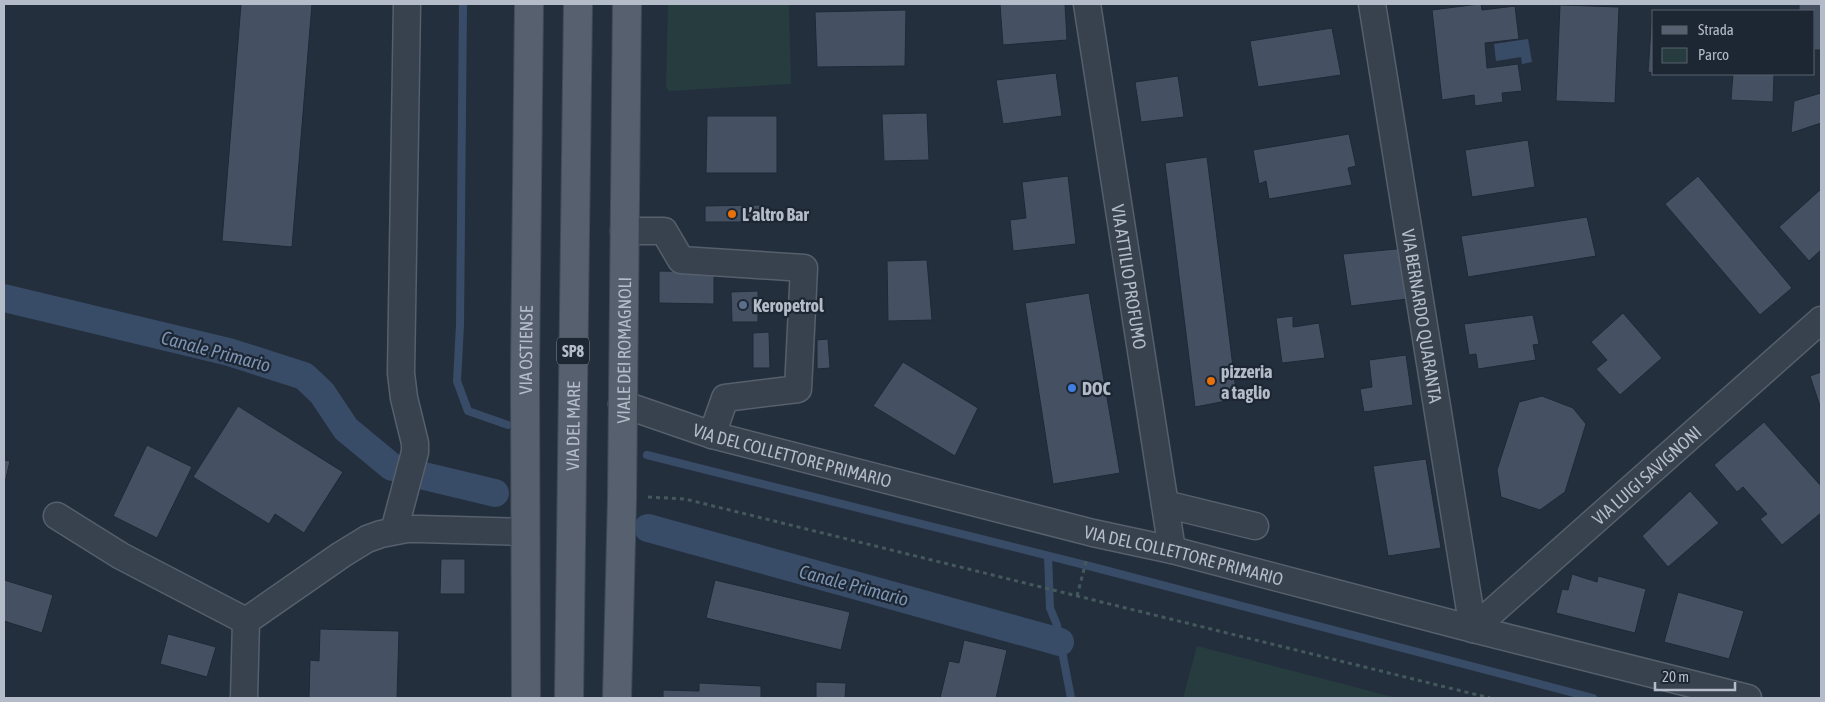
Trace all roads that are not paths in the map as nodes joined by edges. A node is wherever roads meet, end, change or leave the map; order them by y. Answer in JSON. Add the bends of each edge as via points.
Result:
{"nodes":[{"id":1,"x":407,"y":4,"type":"edge"},
{"id":2,"x":529,"y":4,"type":"edge"},
{"id":3,"x":578,"y":4,"type":"edge"},
{"id":4,"x":626,"y":4,"type":"edge"},
{"id":5,"x":1087,"y":4,"type":"edge"},
{"id":6,"x":1372,"y":4,"type":"edge"},
{"id":7,"x":624,"y":231,"type":"junction"},
{"id":8,"x":1821,"y":320,"type":"edge"},
{"id":9,"x":622,"y":404,"type":"junction"},
{"id":10,"x":712,"y":435,"type":"junction"},
{"id":11,"x":1165,"y":504,"type":"junction"},
{"id":12,"x":57,"y":516,"type":"dead end"},
{"id":13,"x":1255,"y":526,"type":"dead end"},
{"id":14,"x":394,"y":531,"type":"junction"},
{"id":15,"x":525,"y":532,"type":"junction"},
{"id":16,"x":1172,"y":550,"type":"junction"},
{"id":17,"x":246,"y":620,"type":"junction"},
{"id":18,"x":1473,"y":629,"type":"junction"},
{"id":19,"x":244,"y":698,"type":"edge"},
{"id":20,"x":526,"y":698,"type":"edge"},
{"id":21,"x":569,"y":698,"type":"edge"},
{"id":22,"x":617,"y":698,"type":"edge"},
{"id":23,"x":1748,"y":698,"type":"edge"}],
"edges":[{"from":1,"to":14,"type":"street","via":[[400,373],[416,443]]},
{"from":2,"to":15,"type":"main road","name":"VIA OSTIENSE"},
{"from":3,"to":21,"type":"main road","name":"VIA DEL MARE","number":"SP8"},
{"from":4,"to":7,"type":"main road","name":"VIALE DEI ROMAGNOLI"},
{"from":5,"to":11,"type":"street","name":"VIA ATTILIO PROFUMO"},
{"from":6,"to":18,"type":"street","name":"VIA BERNARDO QUARANTA"},
{"from":7,"to":9,"type":"main road","name":"VIALE DEI ROMAGNOLI"},
{"from":7,"to":10,"type":"street","via":[[664,231],[681,260],[804,268],[798,389],[725,398]]},
{"from":8,"to":18,"type":"street","name":"VIA LUIGI SAVIGNONI"},
{"from":9,"to":10,"type":"street","name":"VIA DEL COLLETTORE PRIMARIO"},
{"from":9,"to":22,"type":"main road","name":"VIALE DEI ROMAGNOLI"},
{"from":10,"to":16,"type":"street","name":"VIA DEL COLLETTORE PRIMARIO","via":[[1093,533]]},
{"from":11,"to":13,"type":"street"},
{"from":11,"to":16,"type":"street","name":"VIA ATTILIO PROFUMO"},
{"from":12,"to":17,"type":"street","via":[[121,556]]},
{"from":14,"to":15,"type":"street"},
{"from":14,"to":17,"type":"street","via":[[354,546]]},
{"from":15,"to":20,"type":"main road","name":"VIA OSTIENSE"},
{"from":16,"to":18,"type":"street","name":"VIA DEL COLLETTORE PRIMARIO"},
{"from":17,"to":19,"type":"street"},
{"from":18,"to":23,"type":"street","name":"VIA DEL COLLETTORE PRIMARIO"}]}
